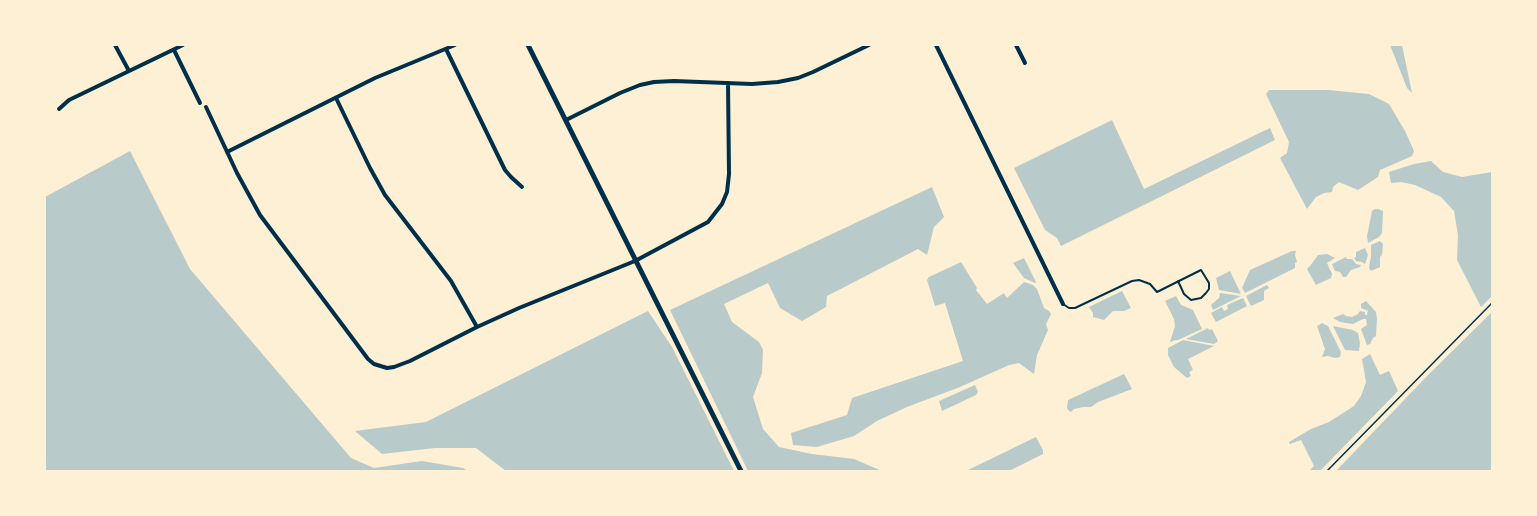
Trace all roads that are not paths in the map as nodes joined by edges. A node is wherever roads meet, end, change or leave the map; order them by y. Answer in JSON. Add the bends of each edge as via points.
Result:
{"nodes":[{"id":1,"x":115,"y":45,"type":"edge"},
{"id":2,"x":183,"y":45,"type":"edge"},
{"id":3,"x":455,"y":45,"type":"edge"},
{"id":4,"x":528,"y":45,"type":"edge"},
{"id":5,"x":869,"y":45,"type":"edge"},
{"id":6,"x":936,"y":45,"type":"edge"},
{"id":7,"x":1016,"y":45,"type":"edge"},
{"id":8,"x":446,"y":49,"type":"junction"},
{"id":9,"x":174,"y":50,"type":"junction"},
{"id":10,"x":1025,"y":63,"type":"dead end"},
{"id":11,"x":129,"y":71,"type":"junction"},
{"id":12,"x":728,"y":83,"type":"junction"},
{"id":13,"x":336,"y":98,"type":"junction"},
{"id":14,"x":200,"y":103,"type":"dead end"},
{"id":15,"x":206,"y":107,"type":"dead end"},
{"id":16,"x":59,"y":109,"type":"dead end"},
{"id":17,"x":566,"y":120,"type":"junction"},
{"id":18,"x":227,"y":153,"type":"junction"},
{"id":19,"x":522,"y":187,"type":"dead end"},
{"id":20,"x":635,"y":261,"type":"junction"},
{"id":21,"x":1178,"y":281,"type":"junction"},
{"id":22,"x":1063,"y":304,"type":"joint"},
{"id":23,"x":477,"y":327,"type":"junction"},
{"id":24,"x":741,"y":471,"type":"edge"}],
"edges":[{"from":1,"to":11,"type":"street"},
{"from":2,"to":9,"type":"street"},
{"from":3,"to":8,"type":"street"},
{"from":4,"to":17,"type":"street"},
{"from":5,"to":12,"type":"street","via":[[798,78]]},
{"from":6,"to":22,"type":"street"},
{"from":7,"to":10,"type":"street"},
{"from":8,"to":13,"type":"street"},
{"from":8,"to":19,"type":"street","via":[[505,170]]},
{"from":9,"to":11,"type":"street"},
{"from":9,"to":14,"type":"street"},
{"from":11,"to":16,"type":"street","via":[[69,100]]},
{"from":12,"to":17,"type":"street","via":[[674,81],[640,85]]},
{"from":12,"to":20,"type":"street","via":[[729,174],[722,204],[708,222]]},
{"from":13,"to":18,"type":"street"},
{"from":13,"to":23,"type":"street","via":[[385,195],[451,281]]},
{"from":15,"to":18,"type":"street"},
{"from":17,"to":20,"type":"street"},
{"from":18,"to":23,"type":"street","via":[[260,215],[374,364],[394,367]]},
{"from":20,"to":23,"type":"street"},
{"from":20,"to":24,"type":"street"},
{"from":21,"to":21,"type":"lane","via":[[1191,300],[1209,289],[1201,270]]},
{"from":21,"to":22,"type":"lane","via":[[1157,292],[1144,281],[1132,281],[1075,308]]}]}
